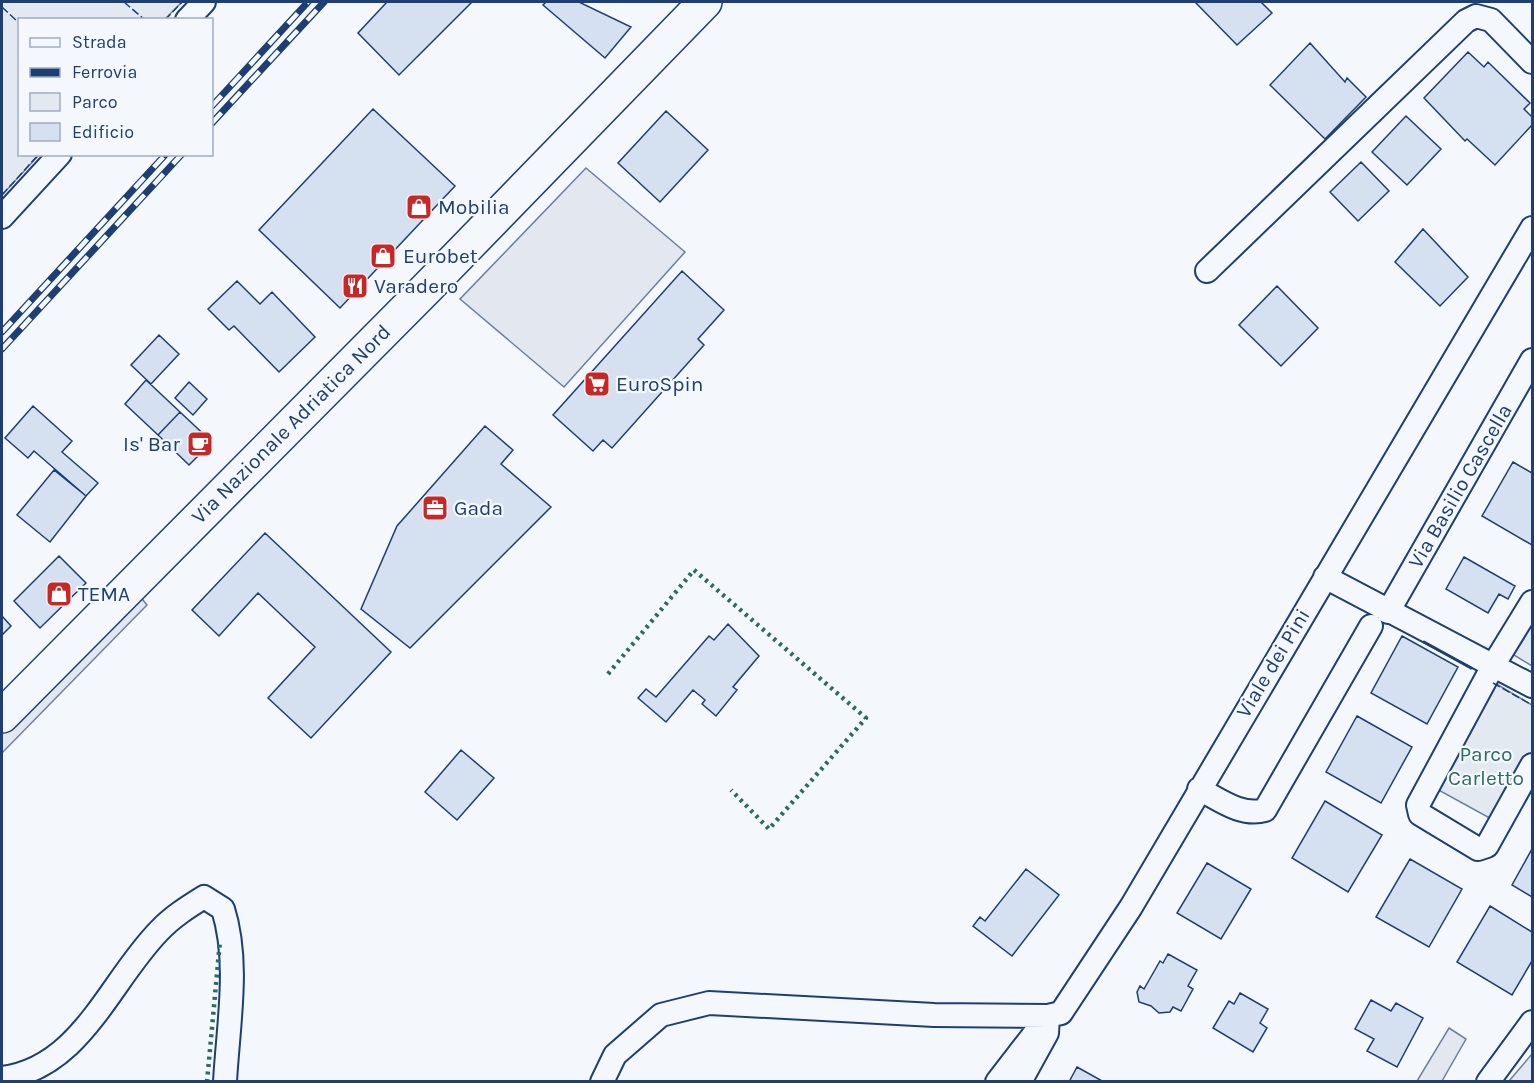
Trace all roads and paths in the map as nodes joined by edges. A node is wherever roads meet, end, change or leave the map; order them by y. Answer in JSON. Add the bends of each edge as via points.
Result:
{"nodes":[{"id":1,"x":204,"y":2,"type":"edge"},
{"id":2,"x":705,"y":2,"type":"edge"},
{"id":3,"x":189,"y":18,"type":"edge"},
{"id":4,"x":1533,"y":62,"type":"edge"},
{"id":5,"x":58,"y":156,"type":"edge"},
{"id":6,"x":2,"y":217,"type":"edge"},
{"id":7,"x":1530,"y":240,"type":"edge"},
{"id":8,"x":1207,"y":271,"type":"dead end"},
{"id":9,"x":1533,"y":360,"type":"edge"},
{"id":10,"x":1325,"y":577,"type":"junction"},
{"id":11,"x":1533,"y":602,"type":"edge"},
{"id":12,"x":1380,"y":619,"type":"junction"},
{"id":13,"x":1494,"y":664,"type":"junction"},
{"id":14,"x":1533,"y":686,"type":"edge"},
{"id":15,"x":2,"y":716,"type":"edge"},
{"id":16,"x":1533,"y":765,"type":"edge"},
{"id":17,"x":1198,"y":789,"type":"junction"},
{"id":18,"x":1048,"y":1016,"type":"junction"},
{"id":19,"x":1533,"y":1022,"type":"edge"},
{"id":20,"x":2,"y":1078,"type":"edge"},
{"id":21,"x":225,"y":1082,"type":"edge"},
{"id":22,"x":602,"y":1082,"type":"edge"},
{"id":23,"x":997,"y":1082,"type":"edge"},
{"id":24,"x":1020,"y":1082,"type":"edge"},
{"id":25,"x":1488,"y":1082,"type":"edge"}],
"edges":[{"from":1,"to":3,"type":"street"},
{"from":2,"to":15,"type":"main road","name":"Via Nazionale Adriatica Nord"},
{"from":4,"to":8,"type":"street","via":[[1491,20],[1476,16],[1466,21]]},
{"from":5,"to":6,"type":"street"},
{"from":7,"to":10,"type":"street","name":"Viale dei Pini"},
{"from":9,"to":12,"type":"street","name":"Via Basilio Cascella"},
{"from":10,"to":12,"type":"street"},
{"from":10,"to":17,"type":"street","name":"Viale dei Pini"},
{"from":11,"to":13,"type":"street"},
{"from":12,"to":13,"type":"street"},
{"from":12,"to":17,"type":"street","name":"Via Basilio Cascella","via":[[1265,810],[1242,811]]},
{"from":13,"to":14,"type":"street"},
{"from":13,"to":16,"type":"street","via":[[1418,805],[1420,814],[1478,849],[1487,846]]},
{"from":17,"to":18,"type":"street","name":"Viale dei Pini","via":[[1131,907],[1061,1013]]},
{"from":18,"to":22,"type":"street","via":[[934,1015],[709,1004],[662,1015],[615,1055]]},
{"from":18,"to":23,"type":"street","name":"Viale dei Pini"},
{"from":18,"to":24,"type":"street","via":[[1047,1033]]},
{"from":19,"to":25,"type":"street"},
{"from":20,"to":21,"type":"street","via":[[46,1063],[83,1031],[159,931],[204,897],[223,909],[230,930]]}]}
